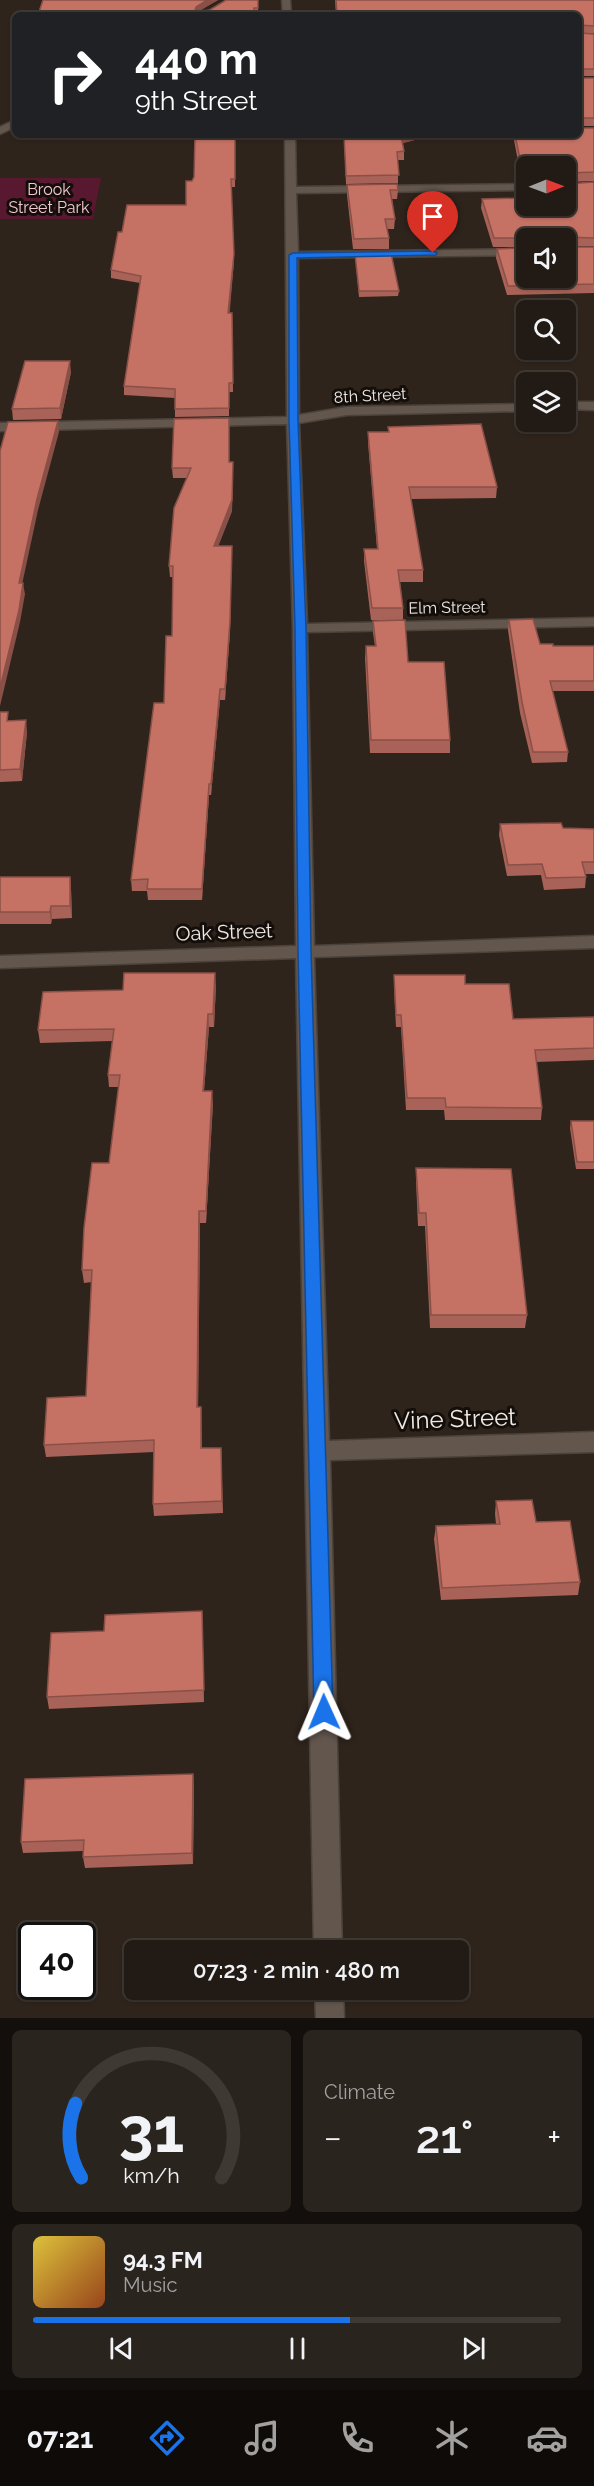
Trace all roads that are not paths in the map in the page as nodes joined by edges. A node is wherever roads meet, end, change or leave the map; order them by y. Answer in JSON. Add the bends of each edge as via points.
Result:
{"nodes":[{"id":1,"x":290,"y":138,"type":"edge"},
{"id":2,"x":516,"y":187,"type":"edge"},
{"id":3,"x":292,"y":190,"type":"junction"},
{"id":4,"x":516,"y":252,"type":"edge"},
{"id":5,"x":293,"y":255,"type":"junction"},
{"id":6,"x":576,"y":406,"type":"edge"},
{"id":7,"x":594,"y":406,"type":"edge"},
{"id":8,"x":516,"y":407,"type":"edge"},
{"id":9,"x":293,"y":420,"type":"junction"},
{"id":10,"x":0,"y":427,"type":"edge"},
{"id":11,"x":594,"y":622,"type":"edge"},
{"id":12,"x":300,"y":628,"type":"junction"},
{"id":13,"x":594,"y":942,"type":"edge"},
{"id":14,"x":305,"y":950,"type":"junction"},
{"id":15,"x":0,"y":962,"type":"edge"},
{"id":16,"x":594,"y":1442,"type":"edge"},
{"id":17,"x":318,"y":1451,"type":"junction"},
{"id":18,"x":328,"y":1940,"type":"edge"},
{"id":19,"x":329,"y":2000,"type":"edge"},
{"id":20,"x":330,"y":2018,"type":"edge"}],
"edges":[{"from":1,"to":3,"type":"street"},
{"from":2,"to":3,"type":"street"},
{"from":3,"to":5,"type":"street"},
{"from":4,"to":5,"type":"street"},
{"from":5,"to":9,"type":"street"},
{"from":6,"to":7,"type":"street"},
{"from":8,"to":9,"type":"street","name":"8th Street","via":[[347,411]]},
{"from":9,"to":10,"type":"street","name":"8th Street"},
{"from":9,"to":12,"type":"street"},
{"from":11,"to":12,"type":"street","name":"Elm Street"},
{"from":12,"to":14,"type":"street"},
{"from":13,"to":14,"type":"street","name":"Oak Street"},
{"from":14,"to":15,"type":"street","name":"Oak Street"},
{"from":14,"to":17,"type":"street"},
{"from":16,"to":17,"type":"street","name":"Vine Street"},
{"from":17,"to":18,"type":"street"},
{"from":19,"to":20,"type":"street"}]}
